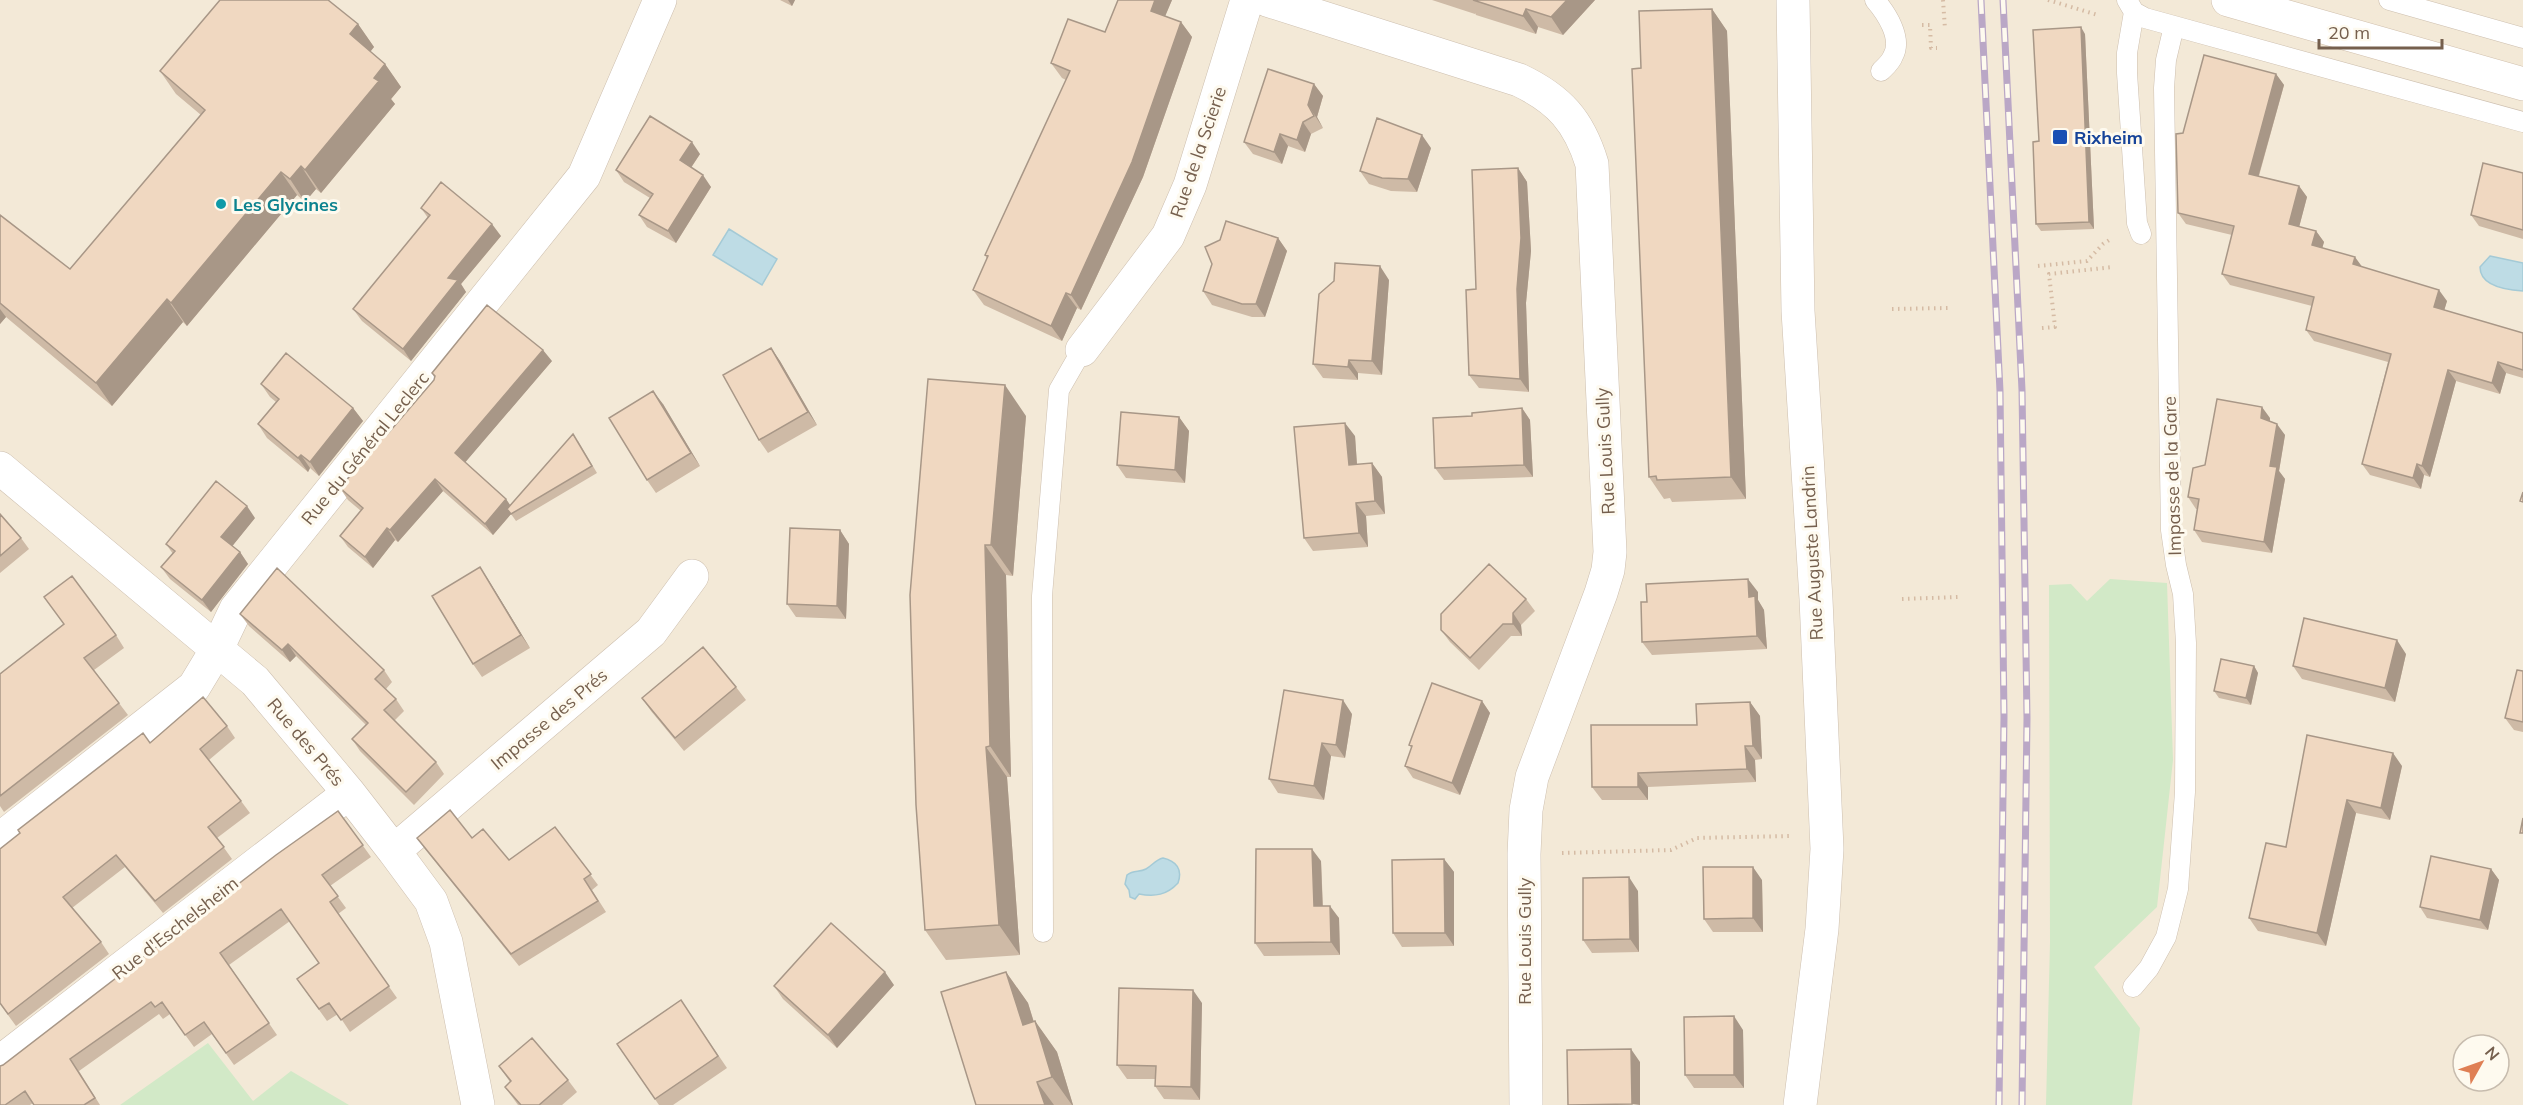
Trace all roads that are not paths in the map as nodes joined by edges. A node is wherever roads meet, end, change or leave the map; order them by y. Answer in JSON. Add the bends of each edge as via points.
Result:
{"nodes":[{"id":1,"x":660,"y":0,"type":"edge"},
{"id":2,"x":1247,"y":0,"type":"edge"},
{"id":3,"x":1267,"y":0,"type":"edge"},
{"id":4,"x":1793,"y":0,"type":"edge"},
{"id":5,"x":1875,"y":0,"type":"edge"},
{"id":6,"x":2229,"y":0,"type":"edge"},
{"id":7,"x":2389,"y":0,"type":"edge"},
{"id":8,"x":2131,"y":6,"type":"edge"},
{"id":9,"x":2174,"y":26,"type":"junction"},
{"id":10,"x":2523,"y":38,"type":"edge"},
{"id":11,"x":1881,"y":71,"type":"dead end"},
{"id":12,"x":2523,"y":84,"type":"edge"},
{"id":13,"x":2523,"y":122,"type":"edge"},
{"id":14,"x":2139,"y":228,"type":"road end"},
{"id":15,"x":1082,"y":350,"type":"joint"},
{"id":16,"x":0,"y":468,"type":"edge"},
{"id":17,"x":692,"y":576,"type":"dead end"},
{"id":18,"x":217,"y":649,"type":"junction"},
{"id":19,"x":349,"y":793,"type":"junction"},
{"id":20,"x":0,"y":839,"type":"edge"},
{"id":21,"x":394,"y":850,"type":"junction"},
{"id":22,"x":1043,"y":932,"type":"dead end"},
{"id":23,"x":2133,"y":987,"type":"dead end"},
{"id":24,"x":0,"y":1062,"type":"edge"},
{"id":25,"x":478,"y":1105,"type":"edge"},
{"id":26,"x":1526,"y":1105,"type":"edge"},
{"id":27,"x":1800,"y":1105,"type":"edge"}],
"edges":[{"from":1,"to":18,"type":"street","name":"Rue du Général Leclerc","via":[[584,176],[236,609]]},
{"from":2,"to":15,"type":"street","name":"Rue de la Scierie","via":[[1190,185],[1168,236]]},
{"from":3,"to":26,"type":"street","name":"Rue Louis Gully","via":[[1541,90],[1556,101],[1585,139],[1592,164],[1610,552],[1601,593],[1533,777],[1526,810]]},
{"from":4,"to":27,"type":"street","name":"Rue Auguste Landrin","via":[[1798,311],[1826,834],[1826,885]]},
{"from":5,"to":11,"type":"lane","via":[[1890,20],[1896,45],[1894,56]]},
{"from":6,"to":12,"type":"street"},
{"from":7,"to":10,"type":"lane"},
{"from":8,"to":9,"type":"lane","via":[[2145,18]]},
{"from":8,"to":14,"type":"lane","via":[[2127,74]]},
{"from":9,"to":13,"type":"lane"},
{"from":9,"to":23,"type":"lane","name":"Impasse de la Gare","via":[[2166,60],[2165,193],[2171,530],[2183,594],[2186,643],[2185,792],[2178,889],[2166,937]]},
{"from":15,"to":22,"type":"lane","via":[[1059,390],[1042,596]]},
{"from":16,"to":18,"type":"street","name":"Rue des Prés"},
{"from":17,"to":21,"type":"street","name":"Impasse des Prés","via":[[651,632]]},
{"from":18,"to":19,"type":"street","name":"Rue des Prés","via":[[255,681]]},
{"from":18,"to":20,"type":"street","name":"Rue du Général Leclerc","via":[[194,687]]},
{"from":19,"to":21,"type":"street","name":"Rue des Prés"},
{"from":19,"to":24,"type":"street","name":"Rue d'Eschelsheim"},
{"from":21,"to":25,"type":"street","name":"Rue des Prés","via":[[431,901],[446,942]]}]}
